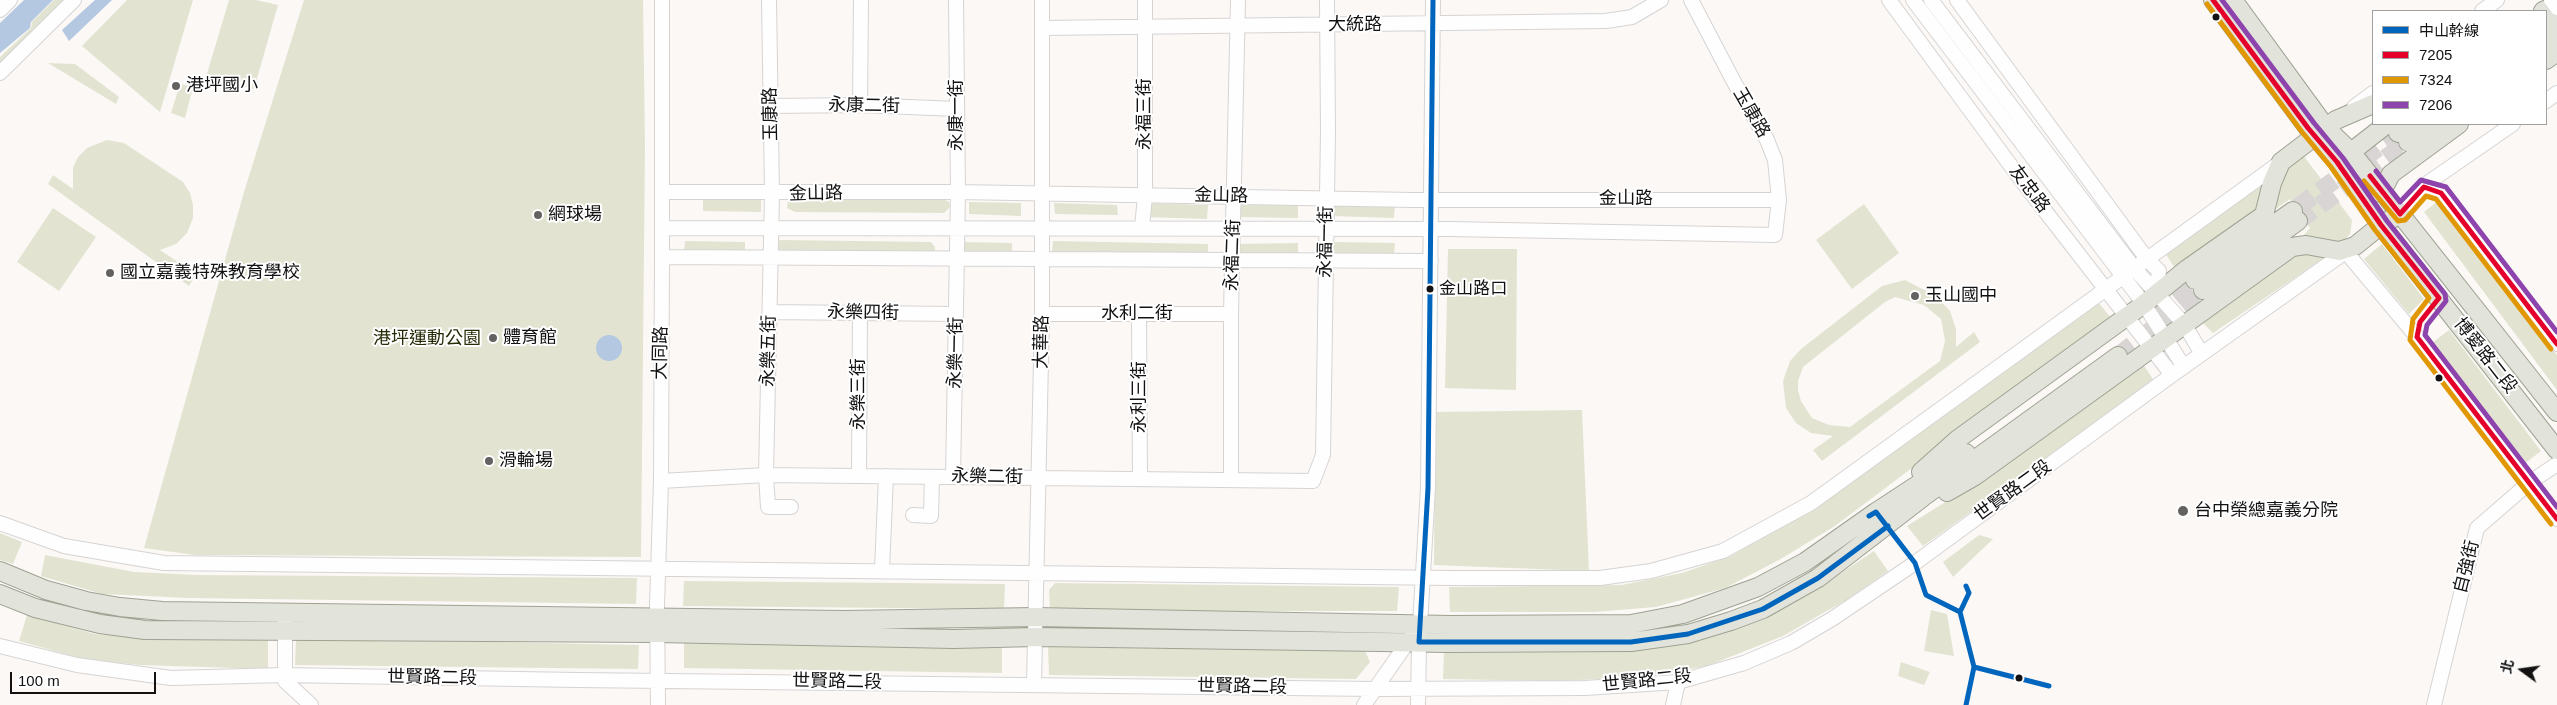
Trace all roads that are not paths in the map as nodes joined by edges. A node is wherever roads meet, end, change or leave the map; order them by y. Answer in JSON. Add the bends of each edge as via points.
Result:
{"nodes":[{"id":1,"x":10,"y":0,"type":"edge"},
{"id":2,"x":74,"y":0,"type":"edge"},
{"id":3,"x":662,"y":0,"type":"edge"},
{"id":4,"x":769,"y":0,"type":"edge"},
{"id":5,"x":861,"y":0,"type":"edge"},
{"id":6,"x":956,"y":0,"type":"edge"},
{"id":7,"x":1042,"y":0,"type":"edge"},
{"id":8,"x":1145,"y":0,"type":"edge"},
{"id":9,"x":1238,"y":0,"type":"edge"},
{"id":10,"x":1327,"y":0,"type":"edge"},
{"id":11,"x":1432,"y":0,"type":"edge"},
{"id":12,"x":1661,"y":0,"type":"edge"},
{"id":13,"x":1691,"y":0,"type":"edge"},
{"id":14,"x":1889,"y":0,"type":"edge"},
{"id":15,"x":1913,"y":0,"type":"edge"},
{"id":16,"x":1932,"y":0,"type":"edge"},
{"id":17,"x":1957,"y":0,"type":"edge"},
{"id":18,"x":2213,"y":0,"type":"edge"},
{"id":19,"x":2233,"y":0,"type":"edge"},
{"id":20,"x":2497,"y":0,"type":"edge"},
{"id":21,"x":0,"y":10,"type":"edge"},
{"id":22,"x":2483,"y":10,"type":"edge"},
{"id":23,"x":2550,"y":16,"type":"edge"},
{"id":24,"x":1433,"y":24,"type":"junction"},
{"id":25,"x":1238,"y":25,"type":"junction"},
{"id":26,"x":1144,"y":26,"type":"junction"},
{"id":27,"x":1327,"y":26,"type":"junction"},
{"id":28,"x":1043,"y":28,"type":"junction"},
{"id":29,"x":2547,"y":36,"type":"edge"},
{"id":30,"x":0,"y":72,"type":"edge"},
{"id":31,"x":2372,"y":94,"type":"edge"},
{"id":32,"x":860,"y":105,"type":"junction"},
{"id":33,"x":2372,"y":105,"type":"edge"},
{"id":34,"x":771,"y":106,"type":"junction"},
{"id":35,"x":956,"y":109,"type":"junction"},
{"id":36,"x":2428,"y":125,"type":"edge"},
{"id":37,"x":2458,"y":125,"type":"edge"},
{"id":38,"x":2512,"y":125,"type":"edge"},
{"id":39,"x":2327,"y":128,"type":"junction"},
{"id":40,"x":2401,"y":130,"type":"edge"},
{"id":41,"x":2345,"y":158,"type":"junction"},
{"id":42,"x":2280,"y":162,"type":"junction"},
{"id":43,"x":2424,"y":187,"type":"junction"},
{"id":44,"x":662,"y":192,"type":"junction"},
{"id":45,"x":958,"y":192,"type":"junction"},
{"id":46,"x":2381,"y":193,"type":"junction"},
{"id":47,"x":772,"y":194,"type":"junction"},
{"id":48,"x":1042,"y":194,"type":"junction"},
{"id":49,"x":1145,"y":196,"type":"junction"},
{"id":50,"x":1235,"y":196,"type":"junction"},
{"id":51,"x":1327,"y":198,"type":"junction"},
{"id":52,"x":1431,"y":200,"type":"junction"},
{"id":53,"x":1779,"y":200,"type":"junction"},
{"id":54,"x":2400,"y":214,"type":"junction"},
{"id":55,"x":2295,"y":216,"type":"tunnel mouth"},
{"id":56,"x":2381,"y":225,"type":"junction"},
{"id":57,"x":662,"y":228,"type":"junction"},
{"id":58,"x":771,"y":228,"type":"junction"},
{"id":59,"x":1142,"y":228,"type":"junction"},
{"id":60,"x":1234,"y":229,"type":"junction"},
{"id":61,"x":957,"y":230,"type":"junction"},
{"id":62,"x":1042,"y":230,"type":"junction"},
{"id":63,"x":1326,"y":230,"type":"junction"},
{"id":64,"x":1432,"y":230,"type":"junction"},
{"id":65,"x":1775,"y":235,"type":"joint"},
{"id":66,"x":2351,"y":249,"type":"junction"},
{"id":67,"x":771,"y":256,"type":"junction"},
{"id":68,"x":662,"y":257,"type":"junction"},
{"id":69,"x":957,"y":257,"type":"junction"},
{"id":70,"x":1042,"y":258,"type":"junction"},
{"id":71,"x":1233,"y":258,"type":"junction"},
{"id":72,"x":2147,"y":259,"type":"junction"},
{"id":73,"x":1325,"y":260,"type":"junction"},
{"id":74,"x":1431,"y":261,"type":"junction"},
{"id":75,"x":2134,"y":268,"type":"junction"},
{"id":76,"x":2122,"y":276,"type":"junction"},
{"id":77,"x":2199,"y":285,"type":"tunnel mouth"},
{"id":78,"x":2105,"y":288,"type":"junction"},
{"id":79,"x":2150,"y":299,"type":"junction"},
{"id":80,"x":770,"y":312,"type":"junction"},
{"id":81,"x":860,"y":313,"type":"junction"},
{"id":82,"x":956,"y":314,"type":"junction"},
{"id":83,"x":1042,"y":314,"type":"junction"},
{"id":84,"x":1139,"y":314,"type":"junction"},
{"id":85,"x":1231,"y":314,"type":"junction"},
{"id":86,"x":2127,"y":316,"type":"junction"},
{"id":87,"x":2184,"y":324,"type":"junction"},
{"id":88,"x":2167,"y":338,"type":"junction"},
{"id":89,"x":2557,"y":344,"type":"edge"},
{"id":90,"x":2152,"y":348,"type":"junction"},
{"id":91,"x":2202,"y":354,"type":"junction"},
{"id":92,"x":2184,"y":367,"type":"junction"},
{"id":93,"x":2172,"y":375,"type":"junction"},
{"id":94,"x":2557,"y":412,"type":"edge"},
{"id":95,"x":2557,"y":450,"type":"edge"},
{"id":96,"x":2557,"y":464,"type":"edge"},
{"id":97,"x":766,"y":475,"type":"junction"},
{"id":98,"x":859,"y":475,"type":"junction"},
{"id":99,"x":886,"y":476,"type":"junction"},
{"id":100,"x":932,"y":476,"type":"junction"},
{"id":101,"x":952,"y":477,"type":"junction"},
{"id":102,"x":1039,"y":479,"type":"junction"},
{"id":103,"x":1140,"y":479,"type":"junction"},
{"id":104,"x":1231,"y":480,"type":"junction"},
{"id":105,"x":661,"y":481,"type":"junction"},
{"id":106,"x":1313,"y":481,"type":"joint"},
{"id":107,"x":2529,"y":483,"type":"junction"},
{"id":108,"x":791,"y":507,"type":"dead end"},
{"id":109,"x":1876,"y":512,"type":"junction"},
{"id":110,"x":912,"y":515,"type":"dead end"},
{"id":111,"x":2557,"y":519,"type":"edge"},
{"id":112,"x":0,"y":523,"type":"edge"},
{"id":113,"x":1888,"y":526,"type":"junction"},
{"id":114,"x":658,"y":568,"type":"junction"},
{"id":115,"x":882,"y":570,"type":"junction"},
{"id":116,"x":0,"y":572,"type":"edge"},
{"id":117,"x":1037,"y":573,"type":"junction"},
{"id":118,"x":1423,"y":577,"type":"junction"},
{"id":119,"x":0,"y":594,"type":"edge"},
{"id":120,"x":284,"y":612,"type":"junction"},
{"id":121,"x":1036,"y":617,"type":"junction"},
{"id":122,"x":1422,"y":624,"type":"junction"},
{"id":123,"x":657,"y":625,"type":"junction"},
{"id":124,"x":284,"y":629,"type":"junction"},
{"id":125,"x":1036,"y":637,"type":"junction"},
{"id":126,"x":1413,"y":642,"type":"junction"},
{"id":127,"x":0,"y":646,"type":"edge"},
{"id":128,"x":283,"y":675,"type":"junction"},
{"id":129,"x":658,"y":680,"type":"junction"},
{"id":130,"x":1678,"y":682,"type":"junction"},
{"id":131,"x":1034,"y":684,"type":"junction"},
{"id":132,"x":1419,"y":688,"type":"junction"},
{"id":133,"x":1376,"y":689,"type":"junction"},
{"id":134,"x":311,"y":705,"type":"edge"},
{"id":135,"x":658,"y":705,"type":"edge"},
{"id":136,"x":1364,"y":705,"type":"edge"},
{"id":137,"x":1418,"y":705,"type":"edge"},
{"id":138,"x":1673,"y":705,"type":"edge"},
{"id":139,"x":2434,"y":705,"type":"edge"}],
"edges":[{"from":1,"to":21,"type":"street"},
{"from":2,"to":30,"type":"street"},
{"from":3,"to":44,"type":"street","name":"大同路"},
{"from":4,"to":34,"type":"street","name":"玉康路"},
{"from":5,"to":32,"type":"street"},
{"from":6,"to":35,"type":"street","name":"永康一街"},
{"from":7,"to":28,"type":"street","name":"大華路"},
{"from":8,"to":26,"type":"street","name":"永福三街"},
{"from":9,"to":25,"type":"street","name":"永福二街"},
{"from":10,"to":27,"type":"street","name":"永福一街"},
{"from":11,"to":24,"type":"street"},
{"from":12,"to":24,"type":"street","name":"大統路","via":[[1632,17],[1614,20]]},
{"from":13,"to":53,"type":"street","name":"玉康路","via":[[1767,140],[1775,160]]},
{"from":14,"to":78,"type":"street","name":"友忠路"},
{"from":15,"to":76,"type":"street","name":"友忠路"},
{"from":16,"to":75,"type":"street","name":"友忠路"},
{"from":17,"to":72,"type":"street"},
{"from":18,"to":39,"type":"main road","name":"博愛路二段"},
{"from":19,"to":39,"type":"main road","name":"博愛路二段"},
{"from":20,"to":22,"type":"street"},
{"from":23,"to":29,"type":"main road"},
{"from":24,"to":27,"type":"street","name":"大統路"},
{"from":24,"to":52,"type":"street"},
{"from":25,"to":26,"type":"street","name":"大統路"},
{"from":25,"to":27,"type":"street","name":"大統路"},
{"from":25,"to":50,"type":"street","name":"永福二街"},
{"from":26,"to":28,"type":"street","name":"大統路"},
{"from":26,"to":49,"type":"street","name":"永福三街"},
{"from":27,"to":51,"type":"street","name":"永福一街"},
{"from":28,"to":48,"type":"street","name":"大華路"},
{"from":31,"to":39,"type":"street"},
{"from":32,"to":34,"type":"street","name":"永康二街"},
{"from":32,"to":35,"type":"street","name":"永康二街"},
{"from":33,"to":39,"type":"main road"},
{"from":34,"to":47,"type":"street","name":"玉康路"},
{"from":35,"to":45,"type":"street","name":"永康一街"},
{"from":36,"to":40,"type":"main road"},
{"from":37,"to":46,"type":"main road","via":[[2390,174]]},
{"from":38,"to":43,"type":"street"},
{"from":39,"to":41,"type":"main road","name":"博愛路二段"},
{"from":39,"to":42,"type":"main road"},
{"from":40,"to":41,"type":"main road"},
{"from":41,"to":46,"type":"main road","name":"博愛路二段"},
{"from":41,"to":56,"type":"main road","name":"博愛路二段"},
{"from":42,"to":72,"type":"street"},
{"from":42,"to":79,"type":"main road","name":"世賢路二段","via":[[2264,215],[2186,269]]},
{"from":43,"to":54,"type":"street"},
{"from":43,"to":89,"type":"street","via":[[2441,193]]},
{"from":44,"to":47,"type":"street","name":"金山路"},
{"from":44,"to":57,"type":"street","name":"大同路"},
{"from":45,"to":47,"type":"street","name":"金山路"},
{"from":45,"to":48,"type":"street","name":"金山路"},
{"from":45,"to":61,"type":"street","name":"永康一街"},
{"from":46,"to":54,"type":"main road","name":"博愛路二段"},
{"from":47,"to":58,"type":"street","name":"玉康路"},
{"from":48,"to":49,"type":"street","name":"金山路"},
{"from":48,"to":62,"type":"street","name":"大華路"},
{"from":49,"to":50,"type":"street","name":"金山路"},
{"from":49,"to":59,"type":"street","name":"永福三街"},
{"from":50,"to":51,"type":"street","name":"金山路"},
{"from":50,"to":60,"type":"street","name":"永福二街"},
{"from":51,"to":52,"type":"street","name":"金山路"},
{"from":51,"to":63,"type":"street","name":"永福一街"},
{"from":52,"to":53,"type":"street","name":"金山路"},
{"from":52,"to":64,"type":"street"},
{"from":53,"to":65,"type":"street","name":"玉康路"},
{"from":54,"to":56,"type":"main road"},
{"from":54,"to":94,"type":"main road","name":"博愛路二段"},
{"from":55,"to":77,"type":"main road"},
{"from":56,"to":66,"type":"main road"},
{"from":56,"to":95,"type":"main road","name":"博愛路二段"},
{"from":57,"to":58,"type":"street","name":"金山路"},
{"from":57,"to":68,"type":"street","name":"大同路"},
{"from":58,"to":61,"type":"street","name":"金山路"},
{"from":58,"to":67,"type":"street","name":"永樂五街"},
{"from":59,"to":60,"type":"street","name":"金山路"},
{"from":59,"to":62,"type":"street","name":"金山路"},
{"from":60,"to":63,"type":"street","name":"金山路"},
{"from":60,"to":71,"type":"street","name":"永福二街"},
{"from":61,"to":62,"type":"street","name":"金山路"},
{"from":61,"to":69,"type":"street","name":"永樂一街"},
{"from":62,"to":70,"type":"street","name":"大華路"},
{"from":63,"to":64,"type":"street","name":"金山路"},
{"from":63,"to":73,"type":"street","name":"永福一街"},
{"from":64,"to":65,"type":"street","name":"金山路"},
{"from":64,"to":74,"type":"street"},
{"from":66,"to":87,"type":"main road","name":"世賢路二段","via":[[2292,247]]},
{"from":66,"to":91,"type":"street","name":"世賢路二段"},
{"from":66,"to":107,"type":"street"},
{"from":67,"to":68,"type":"street"},
{"from":67,"to":69,"type":"street"},
{"from":67,"to":80,"type":"street","name":"永樂五街"},
{"from":68,"to":105,"type":"street","name":"大同路"},
{"from":69,"to":70,"type":"street"},
{"from":69,"to":82,"type":"street","name":"永樂一街"},
{"from":70,"to":71,"type":"street"},
{"from":70,"to":83,"type":"street","name":"大華路"},
{"from":71,"to":73,"type":"street"},
{"from":71,"to":85,"type":"street","name":"永福二街"},
{"from":72,"to":75,"type":"street"},
{"from":72,"to":79,"type":"street","via":[[2159,271]]},
{"from":73,"to":74,"type":"street"},
{"from":73,"to":106,"type":"street","name":"永福一街","via":[[1324,455]]},
{"from":74,"to":118,"type":"street","via":[[1429,479]]},
{"from":75,"to":76,"type":"street"},
{"from":75,"to":79,"type":"street","name":"友忠路"},
{"from":76,"to":78,"type":"street"},
{"from":76,"to":79,"type":"street","name":"友忠路"},
{"from":78,"to":86,"type":"street","name":"友忠路"},
{"from":78,"to":118,"type":"street","via":[[1811,503],[1723,551],[1651,571],[1600,578]]},
{"from":79,"to":86,"type":"main road","name":"世賢路二段"},
{"from":79,"to":87,"type":"street","name":"友忠路"},
{"from":79,"to":88,"type":"street","name":"友忠路"},
{"from":80,"to":81,"type":"street","name":"永樂四街"},
{"from":80,"to":97,"type":"street","name":"永樂五街"},
{"from":81,"to":82,"type":"street","name":"永樂四街"},
{"from":81,"to":98,"type":"street","name":"永樂三街"},
{"from":82,"to":101,"type":"street","name":"永樂一街"},
{"from":83,"to":84,"type":"street","name":"水利二街"},
{"from":83,"to":102,"type":"street","name":"大華路"},
{"from":84,"to":85,"type":"street","name":"水利二街"},
{"from":84,"to":103,"type":"street","name":"永利三街"},
{"from":85,"to":104,"type":"street","name":"永福二街"},
{"from":86,"to":90,"type":"street","name":"友忠路"},
{"from":86,"to":109,"type":"main road","name":"世賢路二段","via":[[1958,439]]},
{"from":87,"to":88,"type":"main road","name":"世賢路二段"},
{"from":87,"to":91,"type":"street","name":"友忠路"},
{"from":88,"to":90,"type":"main road","name":"世賢路二段"},
{"from":88,"to":92,"type":"street","name":"友忠路"},
{"from":90,"to":93,"type":"street","name":"友忠路"},
{"from":90,"to":113,"type":"main road","name":"世賢路二段","via":[[1975,476]]},
{"from":91,"to":92,"type":"street","name":"世賢路二段"},
{"from":92,"to":93,"type":"street","name":"世賢路二段"},
{"from":93,"to":130,"type":"street","name":"世賢路二段","via":[[1915,563],[1832,619],[1790,643],[1744,663]]},
{"from":96,"to":107,"type":"street","name":"自強街"},
{"from":97,"to":98,"type":"street","name":"永樂二街"},
{"from":97,"to":105,"type":"street","name":"永樂二街"},
{"from":97,"to":108,"type":"street","name":"永樂五街","via":[[768,507]]},
{"from":98,"to":99,"type":"street","name":"永樂二街"},
{"from":99,"to":100,"type":"street","name":"永樂二街"},
{"from":99,"to":115,"type":"street"},
{"from":100,"to":101,"type":"street","name":"永樂二街"},
{"from":100,"to":110,"type":"street","via":[[931,516]]},
{"from":101,"to":102,"type":"street","name":"永樂二街"},
{"from":102,"to":103,"type":"street","name":"永樂二街"},
{"from":102,"to":117,"type":"street","name":"大華路"},
{"from":103,"to":104,"type":"street","name":"永樂二街"},
{"from":104,"to":106,"type":"street","name":"永樂二街"},
{"from":105,"to":114,"type":"street","name":"大同路"},
{"from":107,"to":111,"type":"street"},
{"from":107,"to":139,"type":"street","name":"自強街","via":[[2476,528]]},
{"from":109,"to":113,"type":"main road","name":"世賢路二段","via":[[2115,352]]},
{"from":109,"to":122,"type":"main road","name":"世賢路二段","via":[[1798,566],[1758,587],[1683,614],[1631,624]]},
{"from":112,"to":114,"type":"street","via":[[64,546],[164,563]]},
{"from":113,"to":126,"type":"main road","name":"世賢路二段","via":[[1818,578],[1763,609],[1688,634],[1632,642]]},
{"from":114,"to":115,"type":"street"},
{"from":114,"to":123,"type":"street","name":"大同路"},
{"from":115,"to":117,"type":"street"},
{"from":116,"to":120,"type":"main road","name":"世賢路二段","via":[[46,590],[120,607],[162,611]]},
{"from":117,"to":118,"type":"street"},
{"from":117,"to":121,"type":"street","name":"大華路"},
{"from":118,"to":122,"type":"street"},
{"from":119,"to":124,"type":"main road","name":"世賢路二段","via":[[35,608],[91,622],[145,630]]},
{"from":120,"to":123,"type":"main road","name":"世賢路二段","via":[[476,616]]},
{"from":120,"to":124,"type":"street"},
{"from":121,"to":122,"type":"main road","name":"世賢路二段"},
{"from":121,"to":123,"type":"main road","name":"世賢路二段"},
{"from":121,"to":125,"type":"street","name":"大華路"},
{"from":122,"to":126,"type":"street"},
{"from":123,"to":124,"type":"main road","name":"世賢路二段"},
{"from":123,"to":125,"type":"main road","name":"世賢路二段","via":[[954,640]]},
{"from":123,"to":129,"type":"street","name":"大同路"},
{"from":124,"to":128,"type":"street"},
{"from":125,"to":126,"type":"main road","name":"世賢路二段"},
{"from":125,"to":131,"type":"street","name":"大華路"},
{"from":126,"to":132,"type":"street"},
{"from":126,"to":133,"type":"street"},
{"from":127,"to":128,"type":"street","name":"世賢路二段","via":[[77,665],[171,678]]},
{"from":128,"to":129,"type":"street","name":"世賢路二段"},
{"from":128,"to":134,"type":"street","via":[[285,681]]},
{"from":129,"to":131,"type":"street","name":"世賢路二段"},
{"from":129,"to":135,"type":"street","name":"大同路"},
{"from":130,"to":132,"type":"street","name":"世賢路二段","via":[[1584,688]]},
{"from":130,"to":138,"type":"street"},
{"from":131,"to":133,"type":"street","name":"世賢路二段"},
{"from":132,"to":133,"type":"street","name":"世賢路二段"},
{"from":132,"to":137,"type":"street"},
{"from":133,"to":136,"type":"street"}]}
